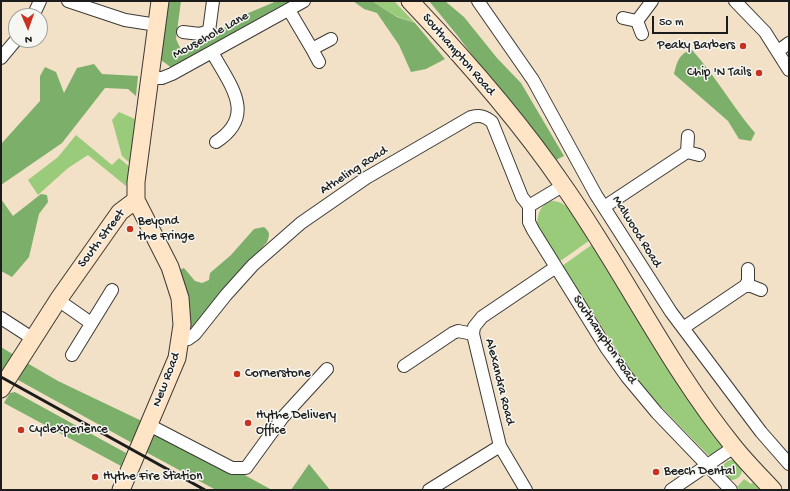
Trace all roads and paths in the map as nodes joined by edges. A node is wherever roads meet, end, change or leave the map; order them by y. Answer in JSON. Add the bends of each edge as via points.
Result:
{"nodes":[{"id":1,"x":68,"y":1,"type":"edge"},
{"id":2,"x":160,"y":1,"type":"edge"},
{"id":3,"x":213,"y":1,"type":"edge"},
{"id":4,"x":304,"y":1,"type":"edge"},
{"id":5,"x":410,"y":1,"type":"edge"},
{"id":6,"x":478,"y":1,"type":"edge"},
{"id":7,"x":652,"y":1,"type":"edge"},
{"id":8,"x":735,"y":1,"type":"edge"},
{"id":9,"x":289,"y":10,"type":"junction"},
{"id":10,"x":623,"y":18,"type":"dead end"},
{"id":11,"x":637,"y":21,"type":"junction"},
{"id":12,"x":157,"y":25,"type":"junction"},
{"id":13,"x":183,"y":32,"type":"dead end"},
{"id":14,"x":642,"y":34,"type":"dead end"},
{"id":15,"x":331,"y":39,"type":"dead end"},
{"id":16,"x":789,"y":43,"type":"edge"},
{"id":17,"x":9,"y":48,"type":"edge"},
{"id":18,"x":312,"y":49,"type":"junction"},
{"id":19,"x":778,"y":51,"type":"junction"},
{"id":20,"x":212,"y":52,"type":"junction"},
{"id":21,"x":1,"y":58,"type":"edge"},
{"id":22,"x":319,"y":62,"type":"dead end"},
{"id":23,"x":789,"y":70,"type":"edge"},
{"id":24,"x":151,"y":78,"type":"junction"},
{"id":25,"x":688,"y":136,"type":"dead end"},
{"id":26,"x":216,"y":142,"type":"dead end"},
{"id":27,"x":564,"y":185,"type":"junction"},
{"id":28,"x":136,"y":200,"type":"junction"},
{"id":29,"x":529,"y":206,"type":"junction"},
{"id":30,"x":604,"y":207,"type":"junction"},
{"id":31,"x":556,"y":267,"type":"junction"},
{"id":32,"x":748,"y":269,"type":"dead end"},
{"id":33,"x":745,"y":286,"type":"junction"},
{"id":34,"x":112,"y":290,"type":"dead end"},
{"id":35,"x":761,"y":290,"type":"dead end"},
{"id":36,"x":58,"y":300,"type":"junction"},
{"id":37,"x":1,"y":318,"type":"edge"},
{"id":38,"x":91,"y":323,"type":"junction"},
{"id":39,"x":683,"y":328,"type":"junction"},
{"id":40,"x":473,"y":334,"type":"junction"},
{"id":41,"x":32,"y":338,"type":"junction"},
{"id":42,"x":181,"y":340,"type":"junction"},
{"id":43,"x":72,"y":355,"type":"dead end"},
{"id":44,"x":404,"y":366,"type":"dead end"},
{"id":45,"x":327,"y":369,"type":"dead end"},
{"id":46,"x":1,"y":389,"type":"edge"},
{"id":47,"x":149,"y":425,"type":"junction"},
{"id":48,"x":500,"y":446,"type":"junction"},
{"id":49,"x":734,"y":447,"type":"junction"},
{"id":50,"x":789,"y":464,"type":"edge"},
{"id":51,"x":708,"y":466,"type":"junction"},
{"id":52,"x":121,"y":490,"type":"edge"},
{"id":53,"x":429,"y":490,"type":"edge"},
{"id":54,"x":526,"y":490,"type":"edge"},
{"id":55,"x":671,"y":490,"type":"edge"},
{"id":56,"x":731,"y":490,"type":"edge"},
{"id":57,"x":773,"y":490,"type":"edge"}],
"edges":[{"from":1,"to":12,"type":"street","via":[[125,20]]},
{"from":2,"to":12,"type":"street","name":"South Street"},
{"from":3,"to":13,"type":"street","via":[[209,31],[200,34]]},
{"from":4,"to":9,"type":"street","name":"Mousehole Lane"},
{"from":5,"to":27,"type":"street","name":"Southampton Road","via":[[497,99]]},
{"from":6,"to":30,"type":"street","name":"Malwood Road","via":[[540,92]]},
{"from":7,"to":11,"type":"street"},
{"from":8,"to":19,"type":"street","via":[[765,32]]},
{"from":9,"to":18,"type":"street"},
{"from":9,"to":20,"type":"street","name":"Mousehole Lane"},
{"from":10,"to":11,"type":"street"},
{"from":11,"to":14,"type":"street"},
{"from":12,"to":24,"type":"street","name":"South Street"},
{"from":15,"to":18,"type":"street"},
{"from":16,"to":19,"type":"street"},
{"from":17,"to":21,"type":"street"},
{"from":18,"to":22,"type":"street"},
{"from":19,"to":23,"type":"street"},
{"from":20,"to":24,"type":"street","name":"Mousehole Lane","via":[[172,74],[162,78]]},
{"from":20,"to":26,"type":"street","via":[[237,99],[239,108],[236,123],[230,132]]},
{"from":24,"to":28,"type":"street","name":"South Street","via":[[136,182]]},
{"from":25,"to":30,"type":"street","via":[[693,153]]},
{"from":27,"to":29,"type":"street"},
{"from":27,"to":49,"type":"street","name":"Southampton Road","via":[[663,344]]},
{"from":28,"to":36,"type":"street","name":"South Street","via":[[120,212]]},
{"from":28,"to":42,"type":"street","name":"New Road","via":[[177,285],[182,311]]},
{"from":29,"to":31,"type":"street","name":"Southampton Road","via":[[529,222]]},
{"from":29,"to":42,"type":"street","name":"Atheling Road","via":[[522,197],[492,122],[479,115],[471,117],[369,177],[301,222],[253,265],[195,334]]},
{"from":30,"to":39,"type":"street","name":"Malwood Road"},
{"from":31,"to":40,"type":"street","name":"Alexandra Road","via":[[482,317],[474,327]]},
{"from":31,"to":51,"type":"street","name":"Southampton Road","via":[[606,349],[657,413]]},
{"from":32,"to":33,"type":"street","via":[[748,281]]},
{"from":33,"to":35,"type":"street"},
{"from":33,"to":39,"type":"street"},
{"from":34,"to":38,"type":"street"},
{"from":36,"to":38,"type":"street"},
{"from":36,"to":41,"type":"street","name":"South Street"},
{"from":37,"to":41,"type":"street"},
{"from":38,"to":43,"type":"street"},
{"from":39,"to":50,"type":"street","name":"Malwood Road","via":[[761,432]]},
{"from":40,"to":44,"type":"street","via":[[458,331],[453,333]]},
{"from":40,"to":48,"type":"street","name":"Alexandra Road"},
{"from":41,"to":46,"type":"street","name":"South Street"},
{"from":42,"to":47,"type":"street","name":"New Road","via":[[177,358]]},
{"from":45,"to":47,"type":"street","via":[[283,417],[246,468],[232,468]]},
{"from":47,"to":52,"type":"street","name":"New Road"},
{"from":48,"to":53,"type":"street"},
{"from":48,"to":54,"type":"street","name":"Alexandra Road"},
{"from":49,"to":51,"type":"street"},
{"from":49,"to":57,"type":"street","name":"Southampton Road"},
{"from":51,"to":55,"type":"street"},
{"from":51,"to":56,"type":"street","name":"Southampton Road"}]}
